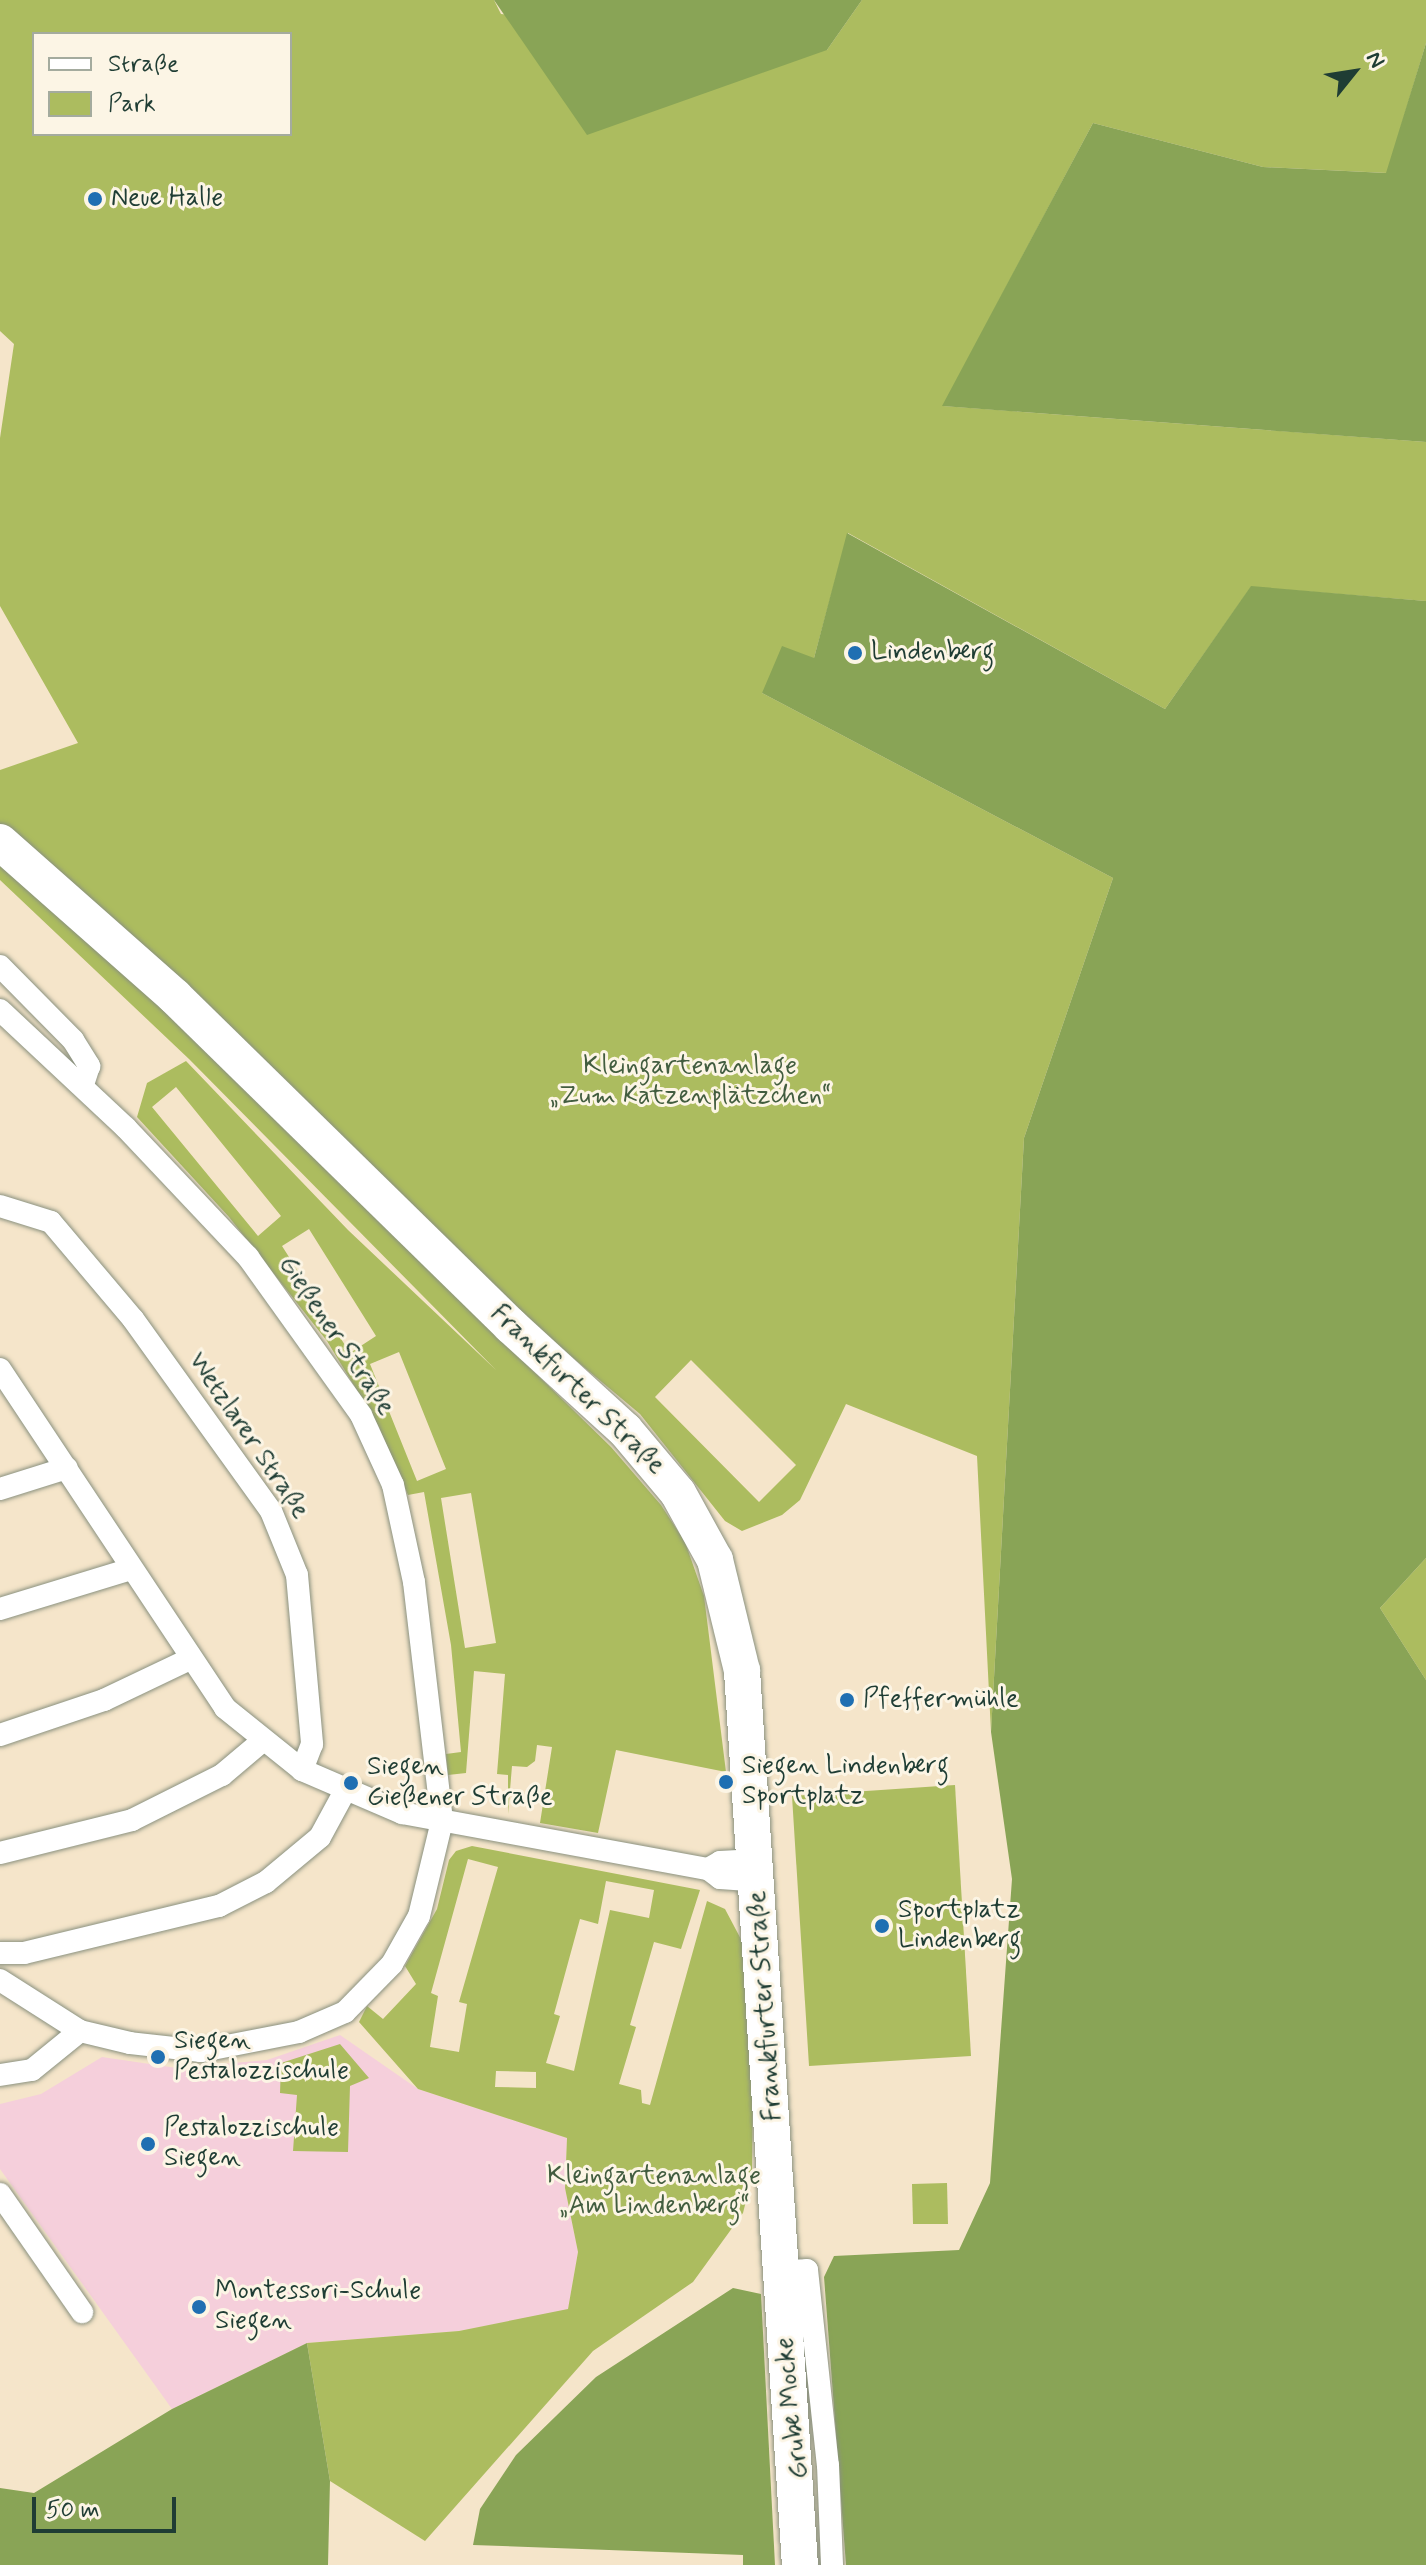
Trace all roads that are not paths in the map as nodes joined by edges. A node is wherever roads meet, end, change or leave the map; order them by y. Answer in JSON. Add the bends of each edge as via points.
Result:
{"nodes":[{"id":1,"x":0,"y":842,"type":"edge"},
{"id":2,"x":0,"y":966,"type":"edge"},
{"id":3,"x":0,"y":1010,"type":"edge"},
{"id":4,"x":83,"y":1085,"type":"junction"},
{"id":5,"x":0,"y":1206,"type":"edge"},
{"id":6,"x":0,"y":1369,"type":"edge"},
{"id":7,"x":67,"y":1468,"type":"junction"},
{"id":8,"x":0,"y":1489,"type":"edge"},
{"id":9,"x":131,"y":1569,"type":"junction"},
{"id":10,"x":0,"y":1609,"type":"edge"},
{"id":11,"x":190,"y":1659,"type":"junction"},
{"id":12,"x":0,"y":1735,"type":"edge"},
{"id":13,"x":261,"y":1742,"type":"junction"},
{"id":14,"x":302,"y":1770,"type":"junction"},
{"id":15,"x":345,"y":1791,"type":"junction"},
{"id":16,"x":442,"y":1821,"type":"junction"},
{"id":17,"x":0,"y":1853,"type":"edge"},
{"id":18,"x":758,"y":1871,"type":"junction"},
{"id":19,"x":0,"y":1953,"type":"edge"},
{"id":20,"x":0,"y":1980,"type":"edge"},
{"id":21,"x":80,"y":2031,"type":"junction"},
{"id":22,"x":0,"y":2075,"type":"edge"},
{"id":23,"x":0,"y":2194,"type":"edge"},
{"id":24,"x":783,"y":2271,"type":"junction"},
{"id":25,"x":82,"y":2312,"type":"dead end"},
{"id":26,"x":800,"y":2565,"type":"edge"},
{"id":27,"x":832,"y":2565,"type":"edge"}],
"edges":[{"from":1,"to":18,"type":"main road","name":"Frankfurter Straße","via":[[175,997],[653,1459],[700,1531],[726,1590],[742,1671]]},
{"from":2,"to":4,"type":"street","via":[[73,1040],[89,1066]]},
{"from":3,"to":4,"type":"street","name":"Gießener Straße"},
{"from":4,"to":16,"type":"street","name":"Gießener Straße","via":[[248,1257],[361,1415],[393,1485],[408,1554],[425,1649]]},
{"from":5,"to":14,"type":"street","name":"Wetzlarer Straße","via":[[51,1222],[133,1319],[271,1511],[297,1575],[312,1744]]},
{"from":6,"to":7,"type":"street"},
{"from":7,"to":8,"type":"street"},
{"from":7,"to":9,"type":"street"},
{"from":9,"to":10,"type":"street"},
{"from":9,"to":11,"type":"street"},
{"from":11,"to":12,"type":"street","via":[[104,1700]]},
{"from":11,"to":13,"type":"street","via":[[225,1708]]},
{"from":13,"to":14,"type":"street"},
{"from":13,"to":17,"type":"street","via":[[222,1775],[132,1820]]},
{"from":14,"to":15,"type":"street"},
{"from":15,"to":16,"type":"street","via":[[402,1813]]},
{"from":15,"to":19,"type":"street","via":[[320,1837],[266,1882],[219,1906],[24,1953]]},
{"from":16,"to":18,"type":"street","via":[[708,1869],[720,1862]]},
{"from":16,"to":21,"type":"street","name":"Gießener Straße","via":[[419,1916],[392,1964],[345,2012],[260,2043],[201,2051]]},
{"from":18,"to":24,"type":"main road","name":"Frankfurter Straße"},
{"from":20,"to":21,"type":"street"},
{"from":21,"to":22,"type":"street","via":[[32,2070]]},
{"from":23,"to":25,"type":"street"},
{"from":24,"to":26,"type":"main road","name":"Frankfurter Straße"},
{"from":24,"to":27,"type":"street","name":"Grube Mocke","via":[[807,2270],[828,2465]]}]}
